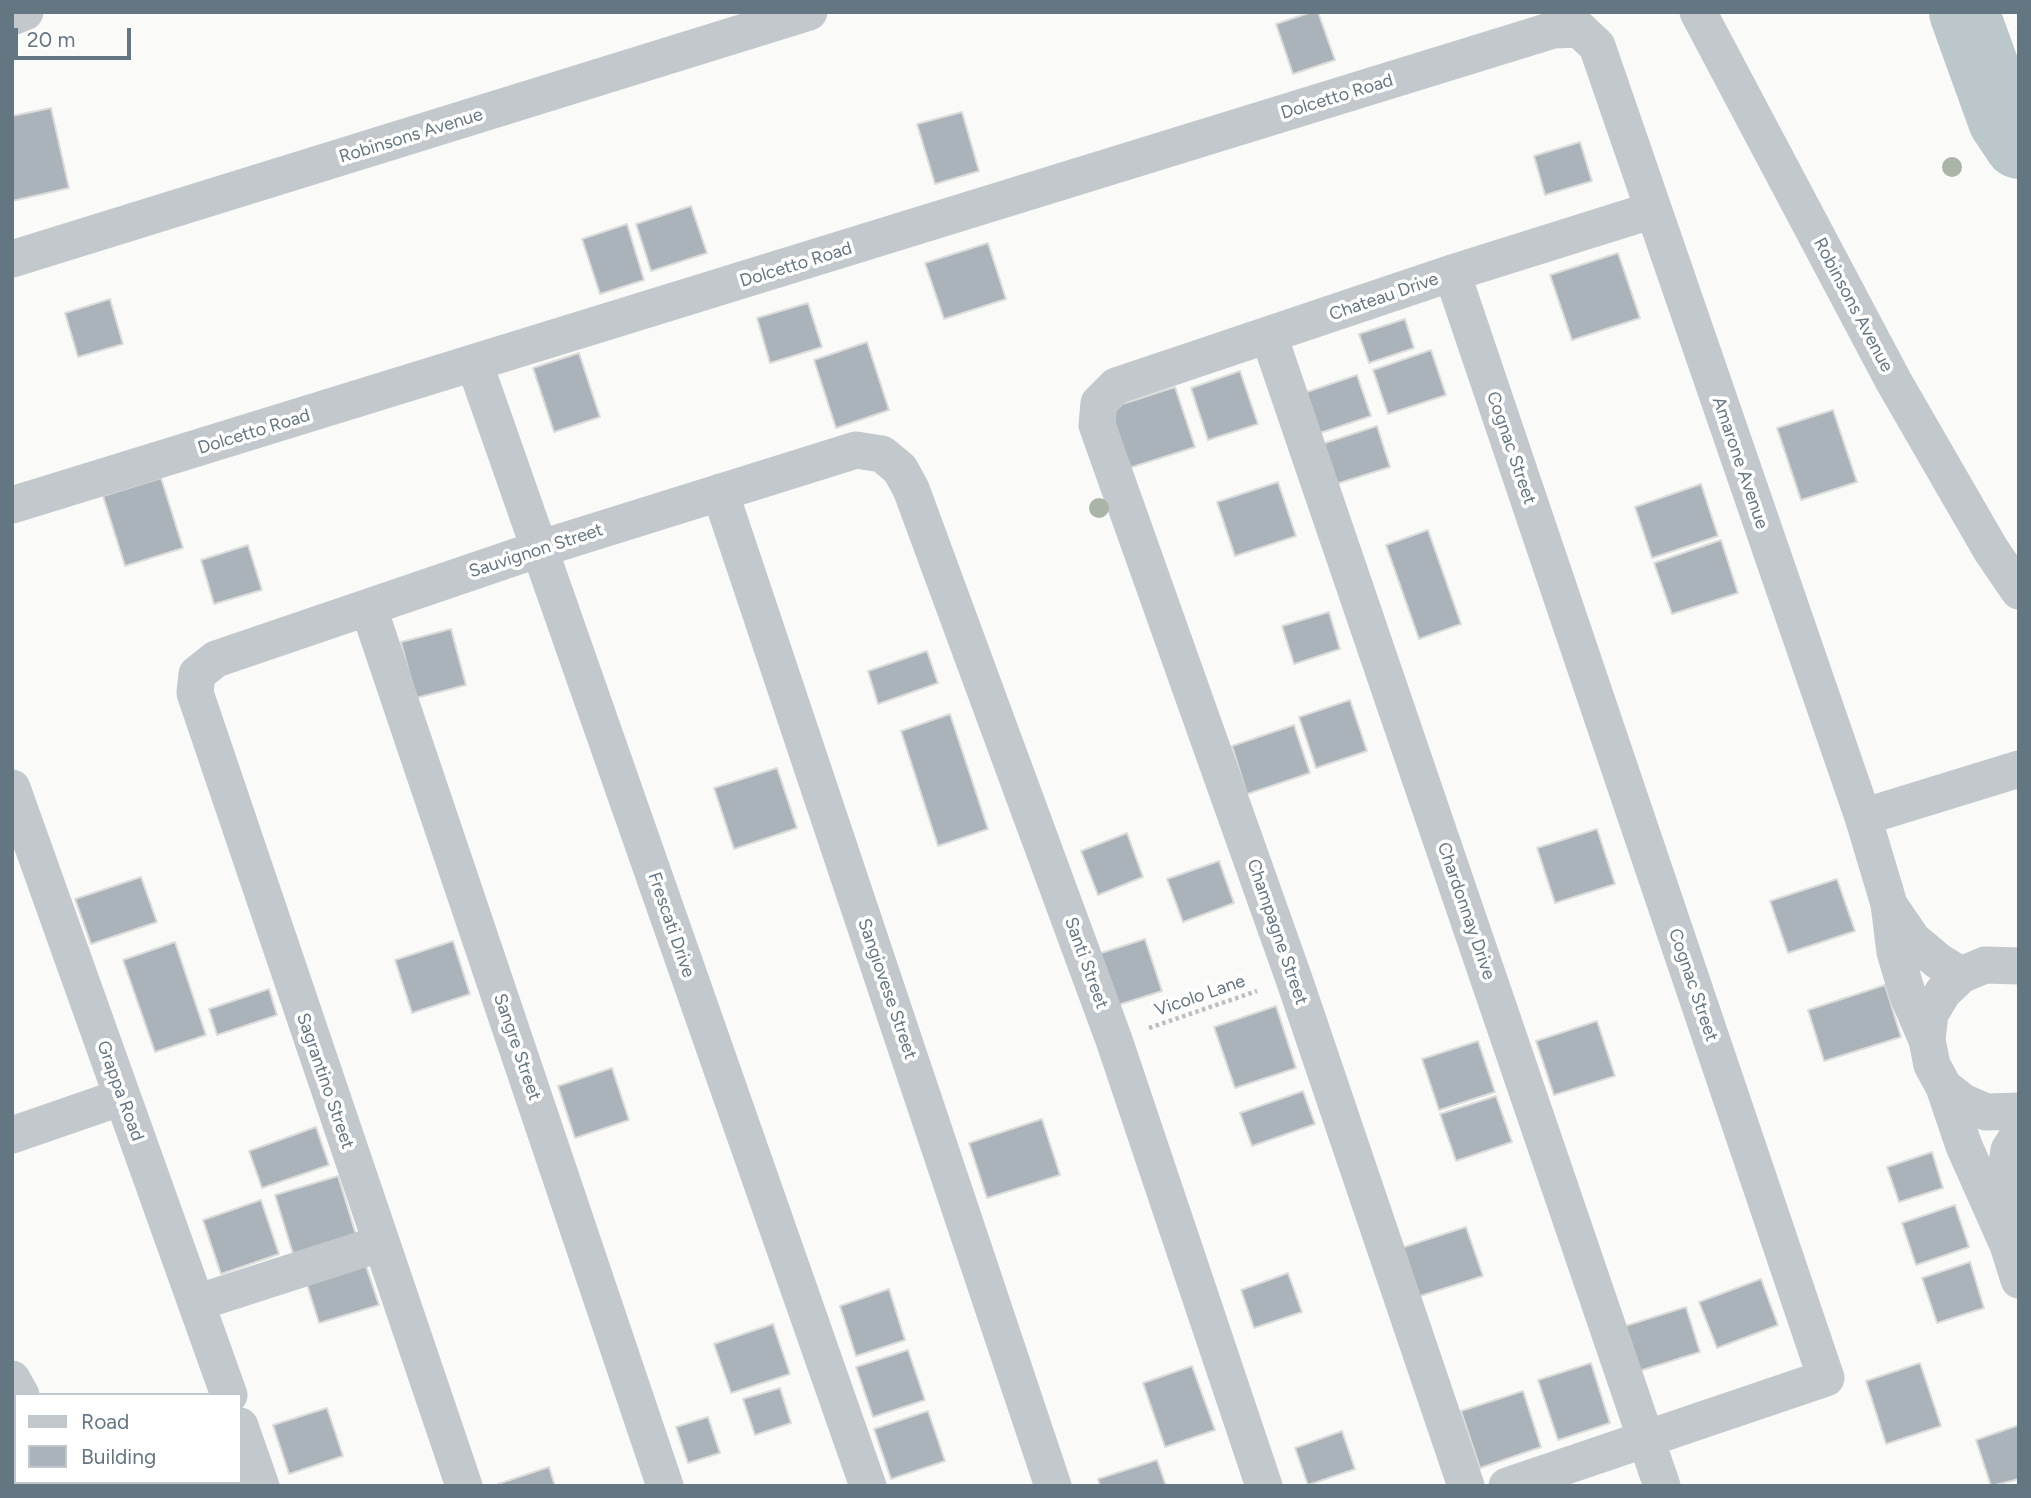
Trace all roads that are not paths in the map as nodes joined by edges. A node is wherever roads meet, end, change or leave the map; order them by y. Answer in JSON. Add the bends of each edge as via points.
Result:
{"nodes":[{"id":1,"x":25,"y":12,"type":"edge"},
{"id":2,"x":809,"y":12,"type":"edge"},
{"id":3,"x":1698,"y":12,"type":"edge"},
{"id":4,"x":12,"y":17,"type":"edge"},
{"id":5,"x":1579,"y":29,"type":"joint"},
{"id":6,"x":1653,"y":210,"type":"junction"},
{"id":7,"x":12,"y":259,"type":"edge"},
{"id":8,"x":1452,"y":273,"type":"junction"},
{"id":9,"x":1269,"y":337,"type":"junction"},
{"id":10,"x":475,"y":365,"type":"junction"},
{"id":11,"x":1116,"y":386,"type":"joint"},
{"id":12,"x":881,"y":454,"type":"joint"},
{"id":13,"x":720,"y":492,"type":"junction"},
{"id":14,"x":12,"y":505,"type":"edge"},
{"id":15,"x":539,"y":549,"type":"junction"},
{"id":16,"x":2019,"y":591,"type":"edge"},
{"id":17,"x":369,"y":609,"type":"junction"},
{"id":18,"x":197,"y":674,"type":"joint"},
{"id":19,"x":2019,"y":769,"type":"edge"},
{"id":20,"x":12,"y":788,"type":"edge"},
{"id":21,"x":1863,"y":817,"type":"junction"},
{"id":22,"x":1889,"y":904,"type":"junction"},
{"id":23,"x":2019,"y":966,"type":"edge"},
{"id":24,"x":1961,"y":975,"type":"junction"},
{"id":25,"x":1927,"y":1040,"type":"junction"},
{"id":26,"x":1944,"y":1087,"type":"junction"},
{"id":27,"x":122,"y":1097,"type":"junction"},
{"id":28,"x":2019,"y":1111,"type":"edge"},
{"id":29,"x":2019,"y":1134,"type":"edge"},
{"id":30,"x":12,"y":1135,"type":"edge"},
{"id":31,"x":379,"y":1244,"type":"junction"},
{"id":32,"x":2008,"y":1245,"type":"junction"},
{"id":33,"x":2019,"y":1280,"type":"edge"},
{"id":34,"x":196,"y":1303,"type":"junction"},
{"id":35,"x":228,"y":1393,"type":"edge"},
{"id":36,"x":242,"y":1432,"type":"edge"},
{"id":37,"x":1646,"y":1439,"type":"junction"},
{"id":38,"x":261,"y":1486,"type":"edge"},
{"id":39,"x":464,"y":1486,"type":"edge"},
{"id":40,"x":665,"y":1486,"type":"edge"},
{"id":41,"x":868,"y":1486,"type":"edge"},
{"id":42,"x":1053,"y":1486,"type":"edge"},
{"id":43,"x":1264,"y":1486,"type":"edge"},
{"id":44,"x":1466,"y":1486,"type":"edge"},
{"id":45,"x":1507,"y":1486,"type":"edge"},
{"id":46,"x":1662,"y":1486,"type":"edge"}],
"edges":[{"from":1,"to":4,"type":"street"},
{"from":2,"to":7,"type":"street","name":"Robinsons Avenue"},
{"from":3,"to":16,"type":"street","name":"Robinsons Avenue","via":[[1894,382]]},
{"from":5,"to":6,"type":"street","name":"Amarone Avenue","via":[[1597,46]]},
{"from":5,"to":10,"type":"street","name":"Dolcetto Road","via":[[1553,30]]},
{"from":6,"to":8,"type":"street","name":"Chateau Drive"},
{"from":6,"to":21,"type":"street","name":"Amarone Avenue"},
{"from":8,"to":9,"type":"street","name":"Chateau Drive"},
{"from":8,"to":37,"type":"street","name":"Cognac Street","via":[[1826,1378]]},
{"from":9,"to":11,"type":"street","name":"Chateau Drive"},
{"from":9,"to":37,"type":"street","name":"Chardonnay Drive"},
{"from":10,"to":14,"type":"street","name":"Dolcetto Road"},
{"from":10,"to":15,"type":"street","name":"Frescati Drive"},
{"from":11,"to":44,"type":"street","name":"Champagne Street","via":[[1099,403],[1097,425],[1294,979]]},
{"from":12,"to":13,"type":"street","name":"Sauvignon Street","via":[[856,450]]},
{"from":12,"to":43,"type":"street","name":"Santi Street","via":[[900,469],[911,489],[1114,1040]]},
{"from":13,"to":15,"type":"street","name":"Sauvignon Street"},
{"from":13,"to":42,"type":"street","name":"Sangiovese Street"},
{"from":15,"to":17,"type":"street","name":"Sauvignon Street"},
{"from":15,"to":41,"type":"street","name":"Frescati Drive"},
{"from":17,"to":18,"type":"street","name":"Sauvignon Street","via":[[216,659]]},
{"from":17,"to":40,"type":"street","name":"Sangre Street"},
{"from":18,"to":31,"type":"street","name":"Sagrantino Street","via":[[195,693]]},
{"from":19,"to":21,"type":"street"},
{"from":20,"to":27,"type":"street","name":"Grappa Road"},
{"from":21,"to":22,"type":"street","name":"Amarone Avenue"},
{"from":22,"to":24,"type":"street","name":"Amarone Avenue","via":[[1913,940]]},
{"from":22,"to":25,"type":"street","name":"Amarone Avenue","via":[[1895,952]]},
{"from":23,"to":24,"type":"street","via":[[1985,965]]},
{"from":24,"to":25,"type":"street","via":[[1943,992],[1930,1014]]},
{"from":25,"to":26,"type":"street","name":"Amarone Avenue","via":[[1932,1065]]},
{"from":26,"to":28,"type":"street","via":[[1986,1112]]},
{"from":26,"to":32,"type":"street","via":[[1964,1146]]},
{"from":27,"to":30,"type":"street"},
{"from":27,"to":34,"type":"street","name":"Grappa Road"},
{"from":29,"to":32,"type":"street","via":[[2009,1150],[2005,1179]]},
{"from":31,"to":34,"type":"street"},
{"from":31,"to":39,"type":"street","name":"Sagrantino Street"},
{"from":32,"to":33,"type":"street"},
{"from":34,"to":35,"type":"street","name":"Grappa Road"},
{"from":36,"to":38,"type":"street"},
{"from":37,"to":45,"type":"street","name":"Cognac Street"},
{"from":37,"to":46,"type":"street","name":"Chardonnay Drive"}]}
